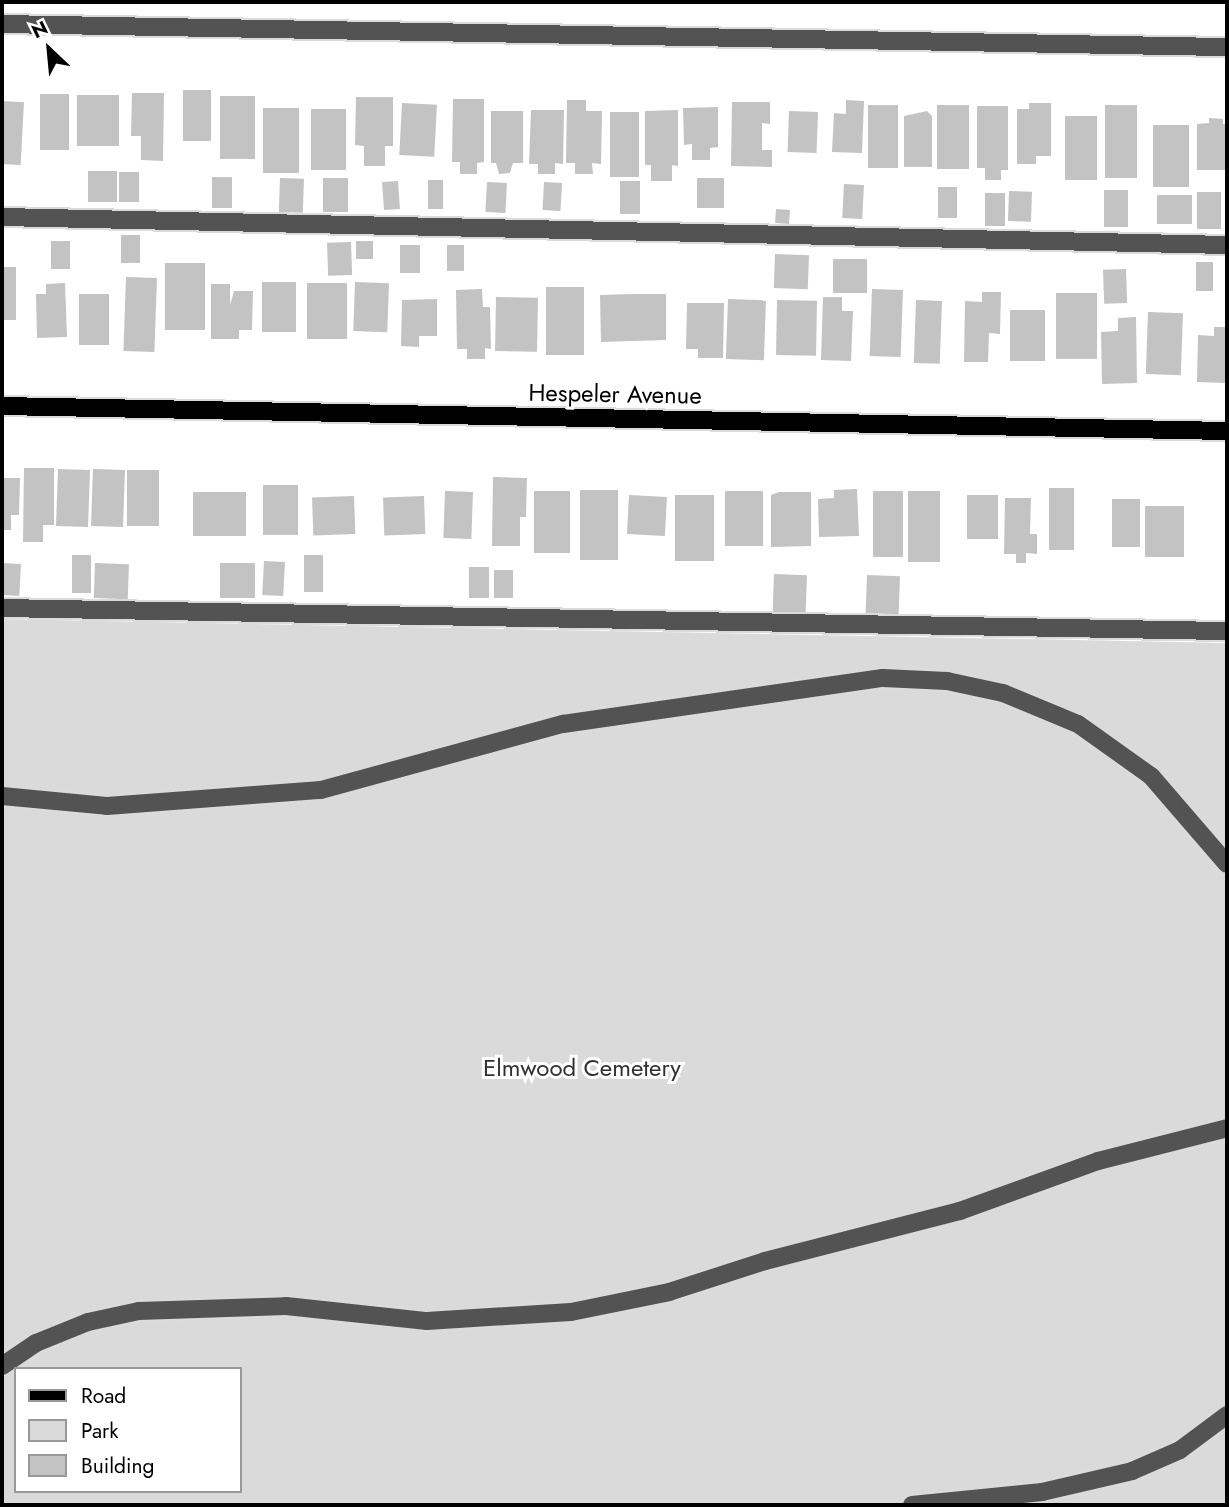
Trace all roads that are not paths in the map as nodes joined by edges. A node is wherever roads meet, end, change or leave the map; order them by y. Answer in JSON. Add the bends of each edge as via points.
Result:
{"nodes":[{"id":1,"x":2,"y":24,"type":"edge"},
{"id":2,"x":1227,"y":47,"type":"edge"},
{"id":3,"x":2,"y":217,"type":"edge"},
{"id":4,"x":1227,"y":244,"type":"edge"},
{"id":5,"x":2,"y":406,"type":"edge"},
{"id":6,"x":1227,"y":431,"type":"edge"},
{"id":7,"x":2,"y":608,"type":"edge"},
{"id":8,"x":1227,"y":631,"type":"edge"},
{"id":9,"x":2,"y":796,"type":"edge"},
{"id":10,"x":1227,"y":864,"type":"edge"},
{"id":11,"x":1227,"y":1128,"type":"edge"},
{"id":12,"x":2,"y":1366,"type":"edge"},
{"id":13,"x":1227,"y":1415,"type":"edge"},
{"id":14,"x":912,"y":1505,"type":"edge"}],
"edges":[{"from":1,"to":2,"type":"street"},
{"from":3,"to":4,"type":"street"},
{"from":5,"to":6,"type":"main road","name":"Hespeler Avenue"},
{"from":7,"to":8,"type":"street"},
{"from":9,"to":10,"type":"street","via":[[107,806],[321,790],[563,724],[883,678],[947,681],[1003,693],[1078,724],[1151,776]]},
{"from":11,"to":12,"type":"street","via":[[1098,1161],[960,1211],[765,1261],[669,1292],[572,1312],[427,1321],[286,1306],[139,1311],[88,1322],[36,1343]]},
{"from":13,"to":14,"type":"street","via":[[1180,1450],[1132,1471],[1042,1492]]}]}
